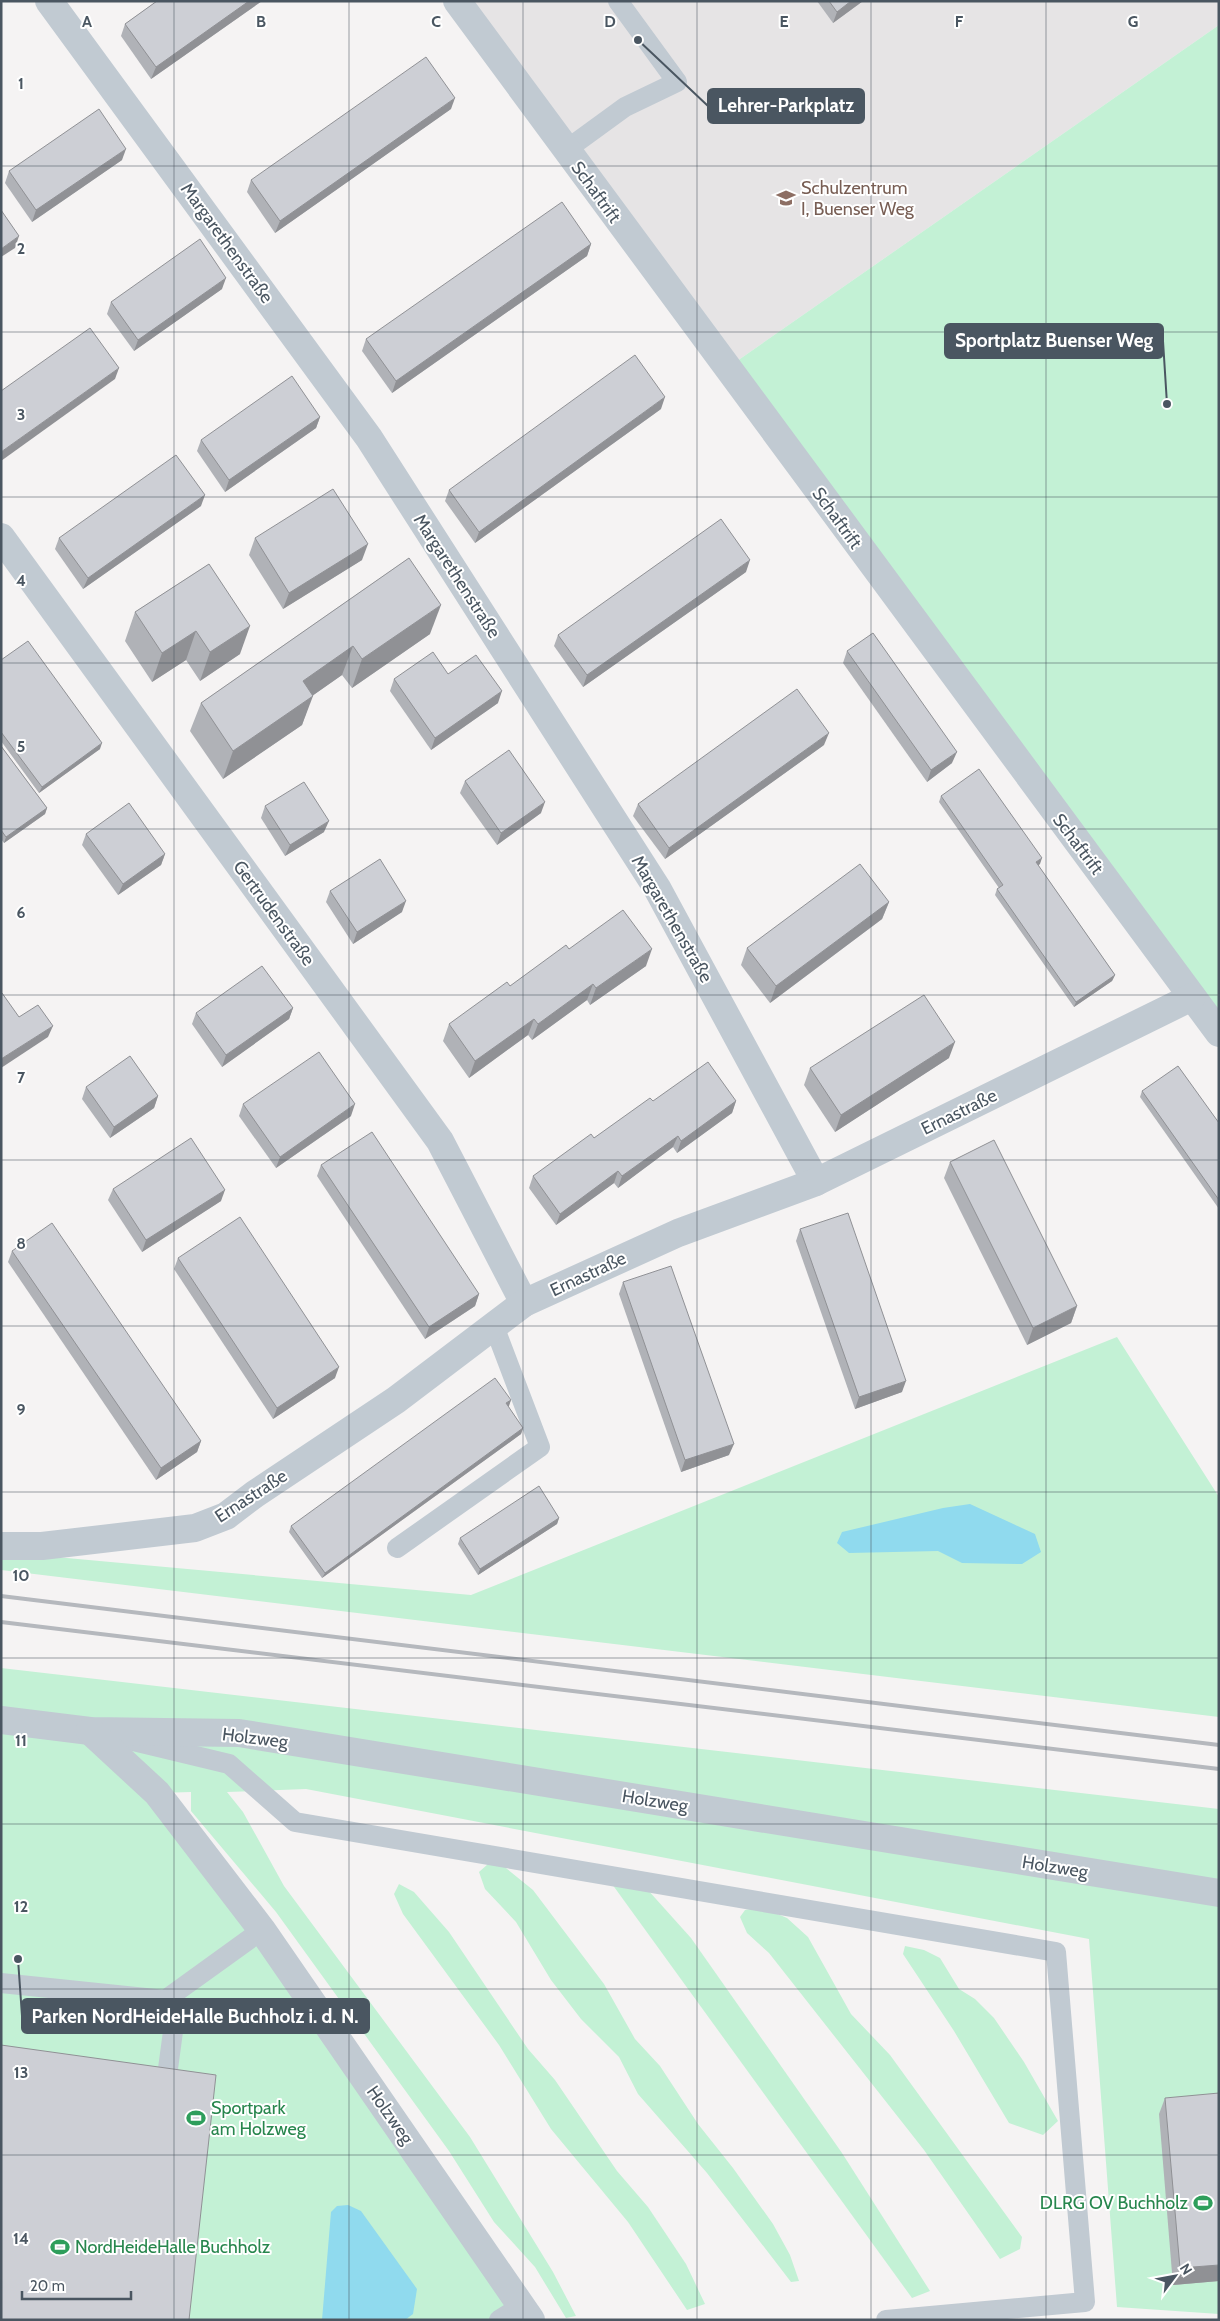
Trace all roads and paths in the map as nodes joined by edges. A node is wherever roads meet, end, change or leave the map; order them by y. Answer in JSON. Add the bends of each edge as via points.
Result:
{"nodes":[{"id":1,"x":49,"y":1,"type":"edge"},
{"id":2,"x":457,"y":1,"type":"edge"},
{"id":3,"x":618,"y":1,"type":"edge"},
{"id":4,"x":566,"y":150,"type":"junction"},
{"id":5,"x":1,"y":536,"type":"edge"},
{"id":6,"x":1192,"y":997,"type":"junction"},
{"id":7,"x":1219,"y":1033,"type":"edge"},
{"id":8,"x":816,"y":1182,"type":"junction"},
{"id":9,"x":524,"y":1303,"type":"junction"},
{"id":10,"x":494,"y":1326,"type":"junction"},
{"id":11,"x":1,"y":1546,"type":"edge"},
{"id":12,"x":397,"y":1548,"type":"dead end"},
{"id":13,"x":1,"y":1720,"type":"edge"},
{"id":14,"x":90,"y":1731,"type":"junction"},
{"id":15,"x":1219,"y":1894,"type":"edge"},
{"id":16,"x":262,"y":1930,"type":"junction"},
{"id":17,"x":1,"y":1983,"type":"edge"},
{"id":18,"x":164,"y":2000,"type":"junction"},
{"id":19,"x":165,"y":2091,"type":"edge"},
{"id":20,"x":517,"y":2315,"type":"edge"},
{"id":21,"x":886,"y":2320,"type":"edge"}],
"edges":[{"from":1,"to":8,"type":"street","name":"Margarethenstraße","via":[[370,438],[658,888]]},
{"from":2,"to":4,"type":"street","name":"Schaftrift"},
{"from":3,"to":4,"type":"lane","via":[[677,82],[625,107]]},
{"from":4,"to":6,"type":"street","name":"Schaftrift"},
{"from":5,"to":9,"type":"street","name":"Gertrudenstraße","via":[[440,1141]]},
{"from":6,"to":7,"type":"street","name":"Schaftrift"},
{"from":6,"to":8,"type":"street","name":"Ernastraße"},
{"from":8,"to":9,"type":"street","name":"Ernastraße","via":[[678,1233]]},
{"from":9,"to":10,"type":"street","name":"Ernastraße"},
{"from":10,"to":11,"type":"street","name":"Ernastraße","via":[[396,1400],[226,1516],[195,1528],[42,1546]]},
{"from":10,"to":12,"type":"lane","via":[[540,1447]]},
{"from":13,"to":14,"type":"street","name":"Holzweg"},
{"from":14,"to":15,"type":"street","name":"Holzweg","via":[[239,1733]]},
{"from":14,"to":16,"type":"street","name":"Holzweg","via":[[157,1794]]},
{"from":14,"to":21,"type":"lane","via":[[229,1764],[295,1822],[1056,1952],[1085,2302]]},
{"from":16,"to":18,"type":"lane"},
{"from":16,"to":20,"type":"street","name":"Holzweg"},
{"from":17,"to":18,"type":"lane"},
{"from":18,"to":19,"type":"lane","via":[[174,2024]]}]}
